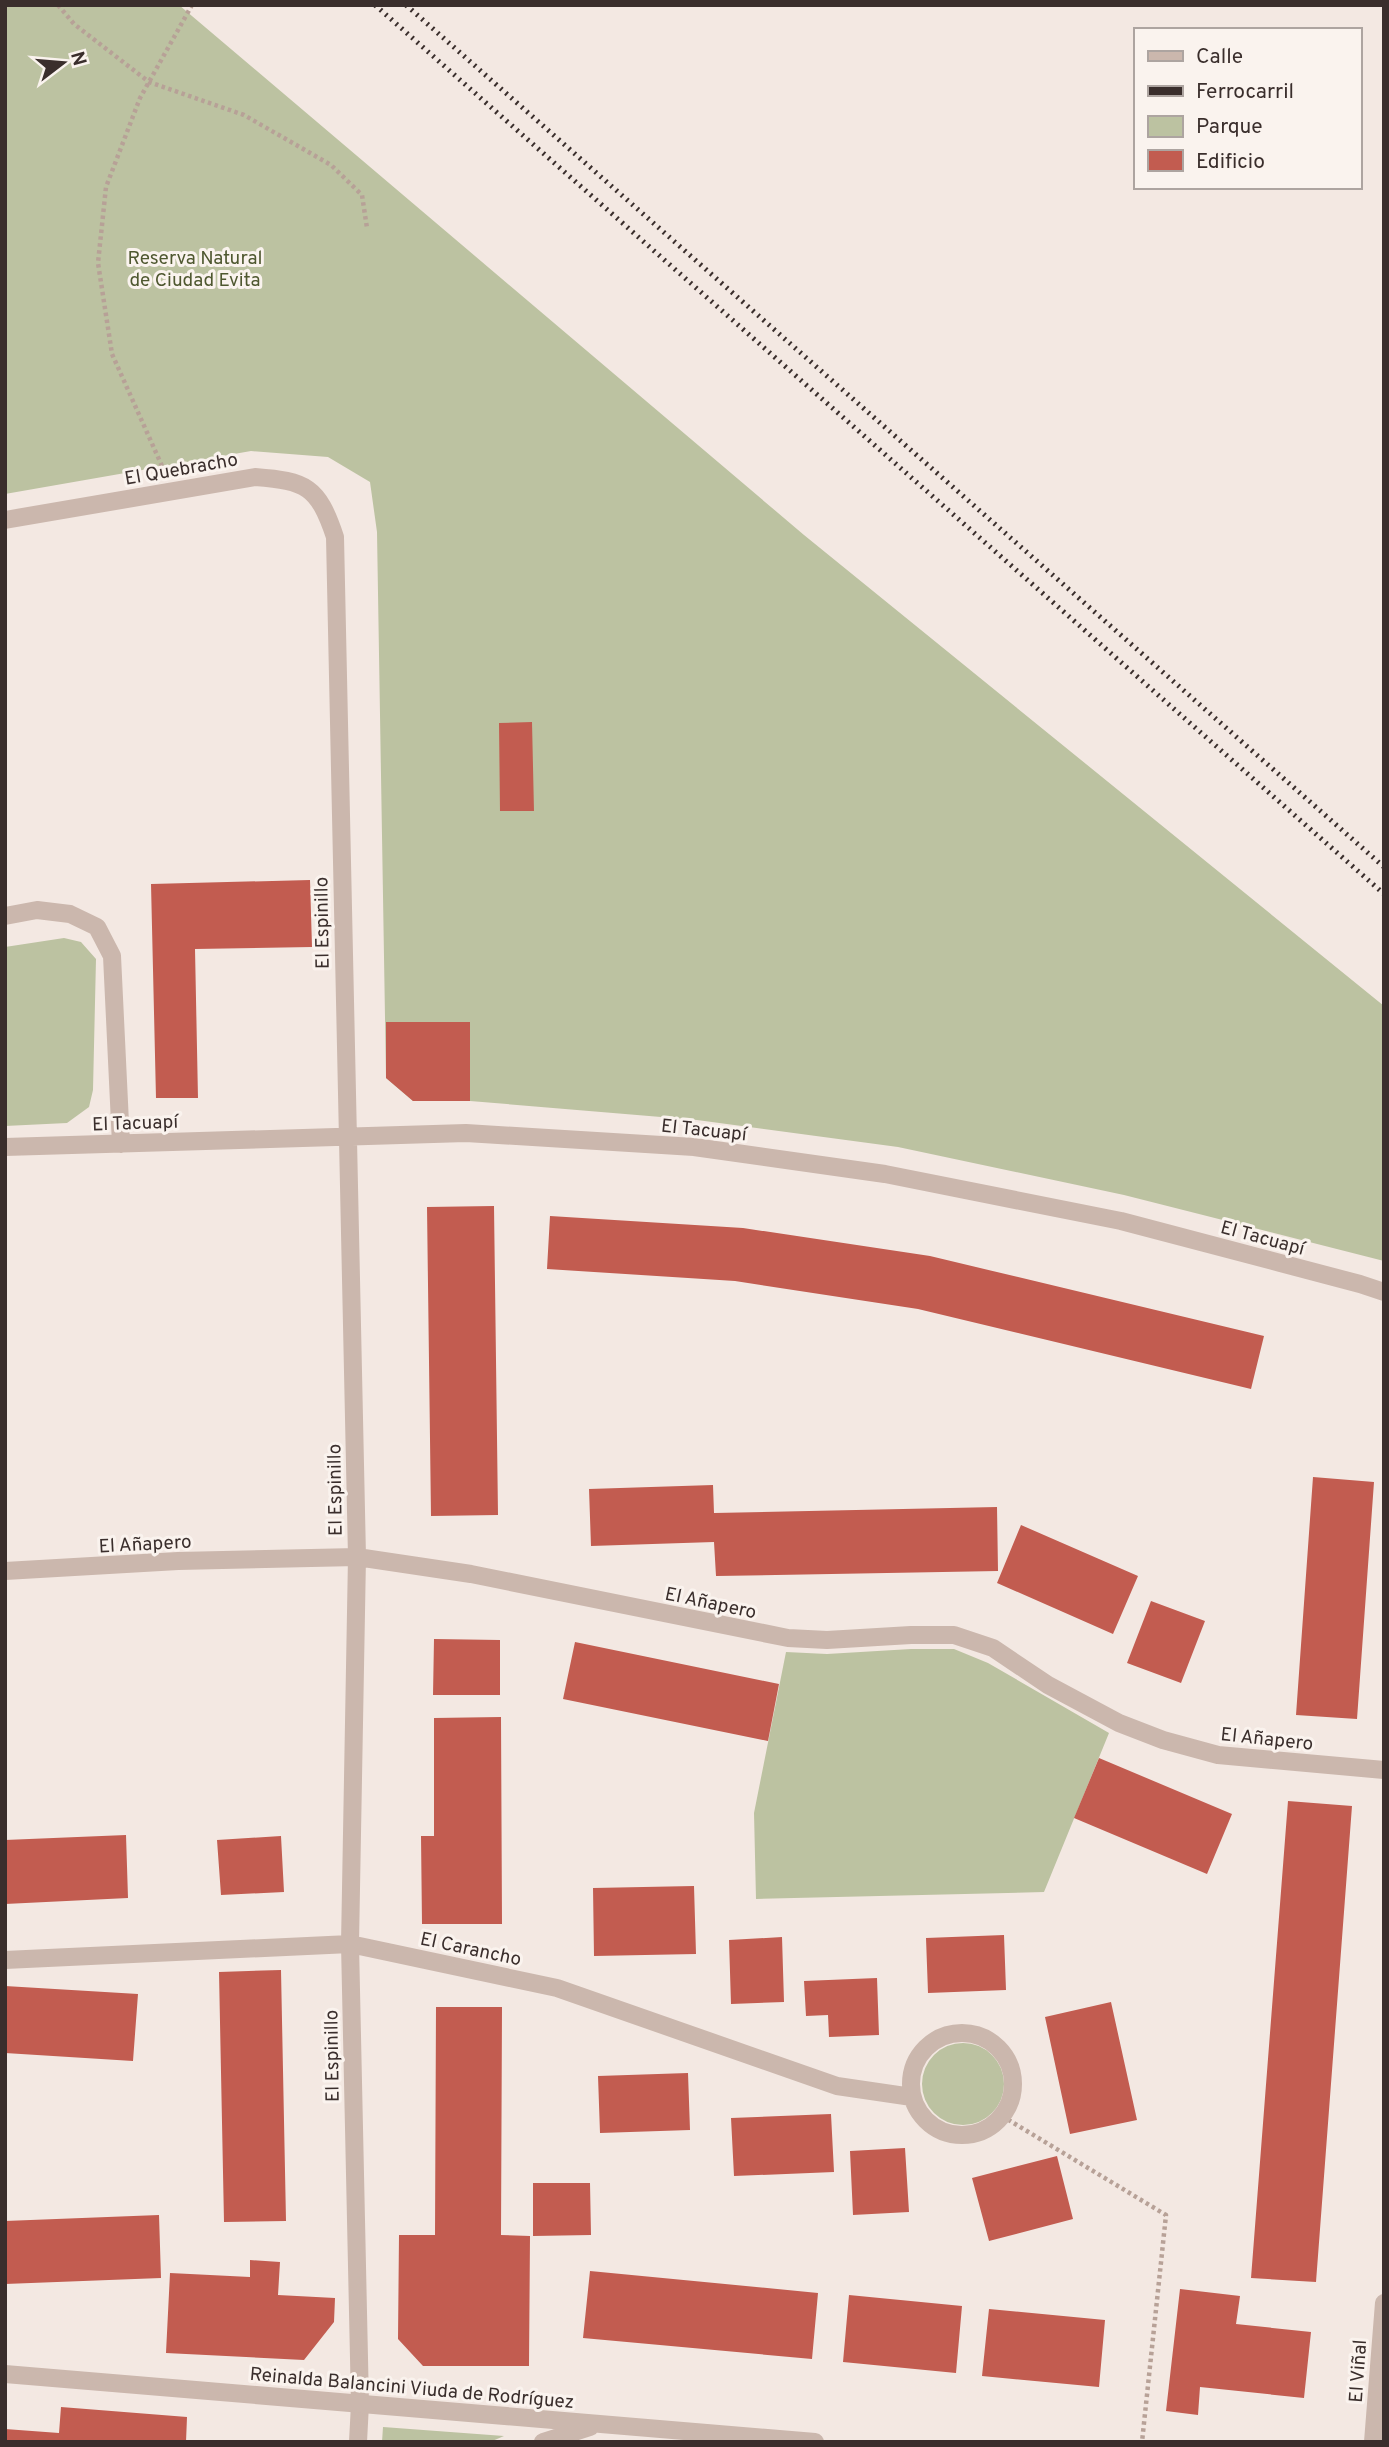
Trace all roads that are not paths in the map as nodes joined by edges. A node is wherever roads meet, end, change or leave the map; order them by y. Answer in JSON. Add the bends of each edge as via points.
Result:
{"nodes":[{"id":1,"x":5,"y":520,"type":"edge"},
{"id":2,"x":335,"y":537,"type":"joint"},
{"id":3,"x":5,"y":916,"type":"edge"},
{"id":4,"x":346,"y":1137,"type":"junction"},
{"id":5,"x":121,"y":1144,"type":"junction"},
{"id":6,"x":5,"y":1147,"type":"edge"},
{"id":7,"x":1384,"y":1292,"type":"edge"},
{"id":8,"x":357,"y":1557,"type":"junction"},
{"id":9,"x":5,"y":1571,"type":"edge"},
{"id":10,"x":1384,"y":1770,"type":"edge"},
{"id":11,"x":349,"y":1944,"type":"junction"},
{"id":12,"x":5,"y":1960,"type":"edge"},
{"id":13,"x":912,"y":2097,"type":"junction"},
{"id":14,"x":1384,"y":2303,"type":"edge"},
{"id":15,"x":5,"y":2374,"type":"edge"},
{"id":16,"x":360,"y":2404,"type":"junction"},
{"id":17,"x":599,"y":2424,"type":"junction"},
{"id":18,"x":358,"y":2442,"type":"edge"},
{"id":19,"x":543,"y":2442,"type":"edge"},
{"id":20,"x":815,"y":2442,"type":"edge"},
{"id":21,"x":1373,"y":2442,"type":"edge"}],
"edges":[{"from":1,"to":2,"type":"street","name":"El Quebracho","via":[[255,477],[289,480],[311,491],[327,511]]},
{"from":2,"to":4,"type":"street","name":"El Espinillo"},
{"from":3,"to":5,"type":"street","via":[[37,910],[70,914],[97,927],[112,956]]},
{"from":4,"to":5,"type":"street","name":"El Tacuapí"},
{"from":4,"to":7,"type":"street","name":"El Tacuapí","via":[[466,1133],[694,1147],[885,1174],[1121,1222]]},
{"from":4,"to":8,"type":"street","name":"El Espinillo"},
{"from":5,"to":6,"type":"street","name":"El Tacuapí"},
{"from":8,"to":9,"type":"street","name":"El Añapero"},
{"from":8,"to":10,"type":"street","name":"El Añapero","via":[[471,1574],[788,1639],[954,1635],[993,1648],[1048,1685],[1119,1723],[1163,1740],[1218,1755]]},
{"from":8,"to":11,"type":"street","name":"El Espinillo"},
{"from":11,"to":12,"type":"street","name":"El Carancho"},
{"from":11,"to":13,"type":"street","name":"El Carancho","via":[[557,1988],[837,2085]]},
{"from":11,"to":16,"type":"street","name":"El Espinillo"},
{"from":13,"to":13,"type":"street","via":[[919,2112],[943,2132],[976,2134],[991,2127],[1010,2102],[1010,2067],[988,2040],[954,2033],[924,2050],[915,2065]]},
{"from":14,"to":21,"type":"street","name":"El Viñal"},
{"from":15,"to":16,"type":"street","name":"Reinalda Balancini Viuda de Rodríguez"},
{"from":16,"to":17,"type":"street","name":"Reinalda Balancini Viuda de Rodríguez"},
{"from":16,"to":18,"type":"street","name":"El Espinillo"},
{"from":17,"to":19,"type":"street"},
{"from":17,"to":20,"type":"street","name":"Reinalda Balancini Viuda de Rodríguez"}]}
